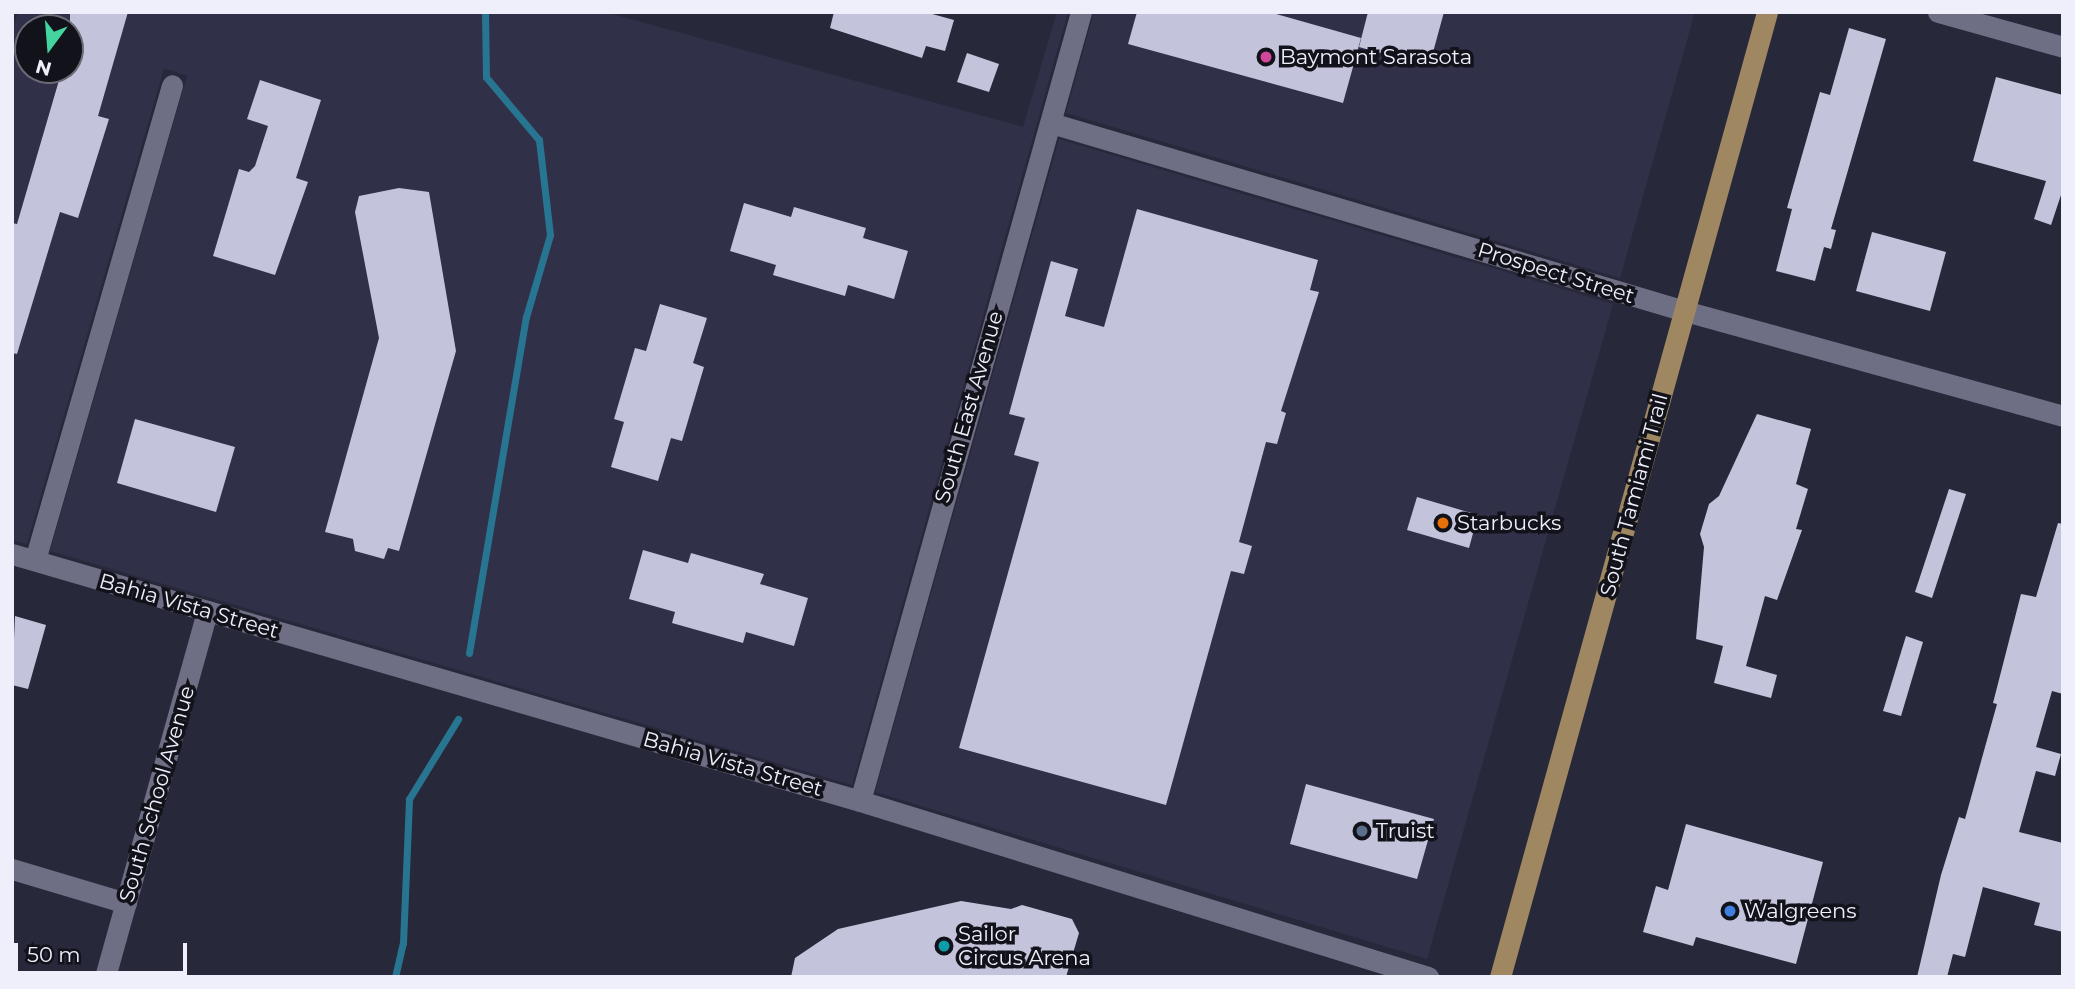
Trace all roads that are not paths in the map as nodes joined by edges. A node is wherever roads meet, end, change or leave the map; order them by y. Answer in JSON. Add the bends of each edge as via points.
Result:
{"nodes":[{"id":1,"x":1081,"y":12,"type":"edge"},
{"id":2,"x":1767,"y":12,"type":"edge"},
{"id":3,"x":1938,"y":12,"type":"edge"},
{"id":4,"x":2063,"y":47,"type":"edge"},
{"id":5,"x":172,"y":85,"type":"dead end"},
{"id":6,"x":1051,"y":123,"type":"junction"},
{"id":7,"x":1685,"y":311,"type":"junction"},
{"id":8,"x":2063,"y":416,"type":"edge"},
{"id":9,"x":12,"y":554,"type":"edge"},
{"id":10,"x":35,"y":561,"type":"junction"},
{"id":11,"x":207,"y":611,"type":"junction"},
{"id":12,"x":860,"y":802,"type":"junction"},
{"id":13,"x":12,"y":869,"type":"edge"},
{"id":14,"x":126,"y":903,"type":"junction"},
{"id":15,"x":105,"y":977,"type":"edge"},
{"id":16,"x":1429,"y":977,"type":"edge"},
{"id":17,"x":1500,"y":977,"type":"edge"}],
"edges":[{"from":1,"to":6,"type":"street","name":"South East Avenue"},
{"from":2,"to":7,"type":"main road","name":"South Tamiami Trail"},
{"from":3,"to":4,"type":"street"},
{"from":5,"to":10,"type":"street"},
{"from":6,"to":7,"type":"street","name":"Prospect Street"},
{"from":6,"to":12,"type":"street","name":"South East Avenue"},
{"from":7,"to":8,"type":"street","name":"Prospect Street"},
{"from":7,"to":17,"type":"main road","name":"South Tamiami Trail"},
{"from":9,"to":10,"type":"street","name":"Bahia Vista Street"},
{"from":10,"to":11,"type":"street","name":"Bahia Vista Street"},
{"from":11,"to":12,"type":"street","name":"Bahia Vista Street"},
{"from":11,"to":14,"type":"street","name":"South School Avenue"},
{"from":12,"to":16,"type":"street","name":"Bahia Vista Street"},
{"from":13,"to":14,"type":"street"},
{"from":14,"to":15,"type":"street","name":"South School Avenue"}]}
